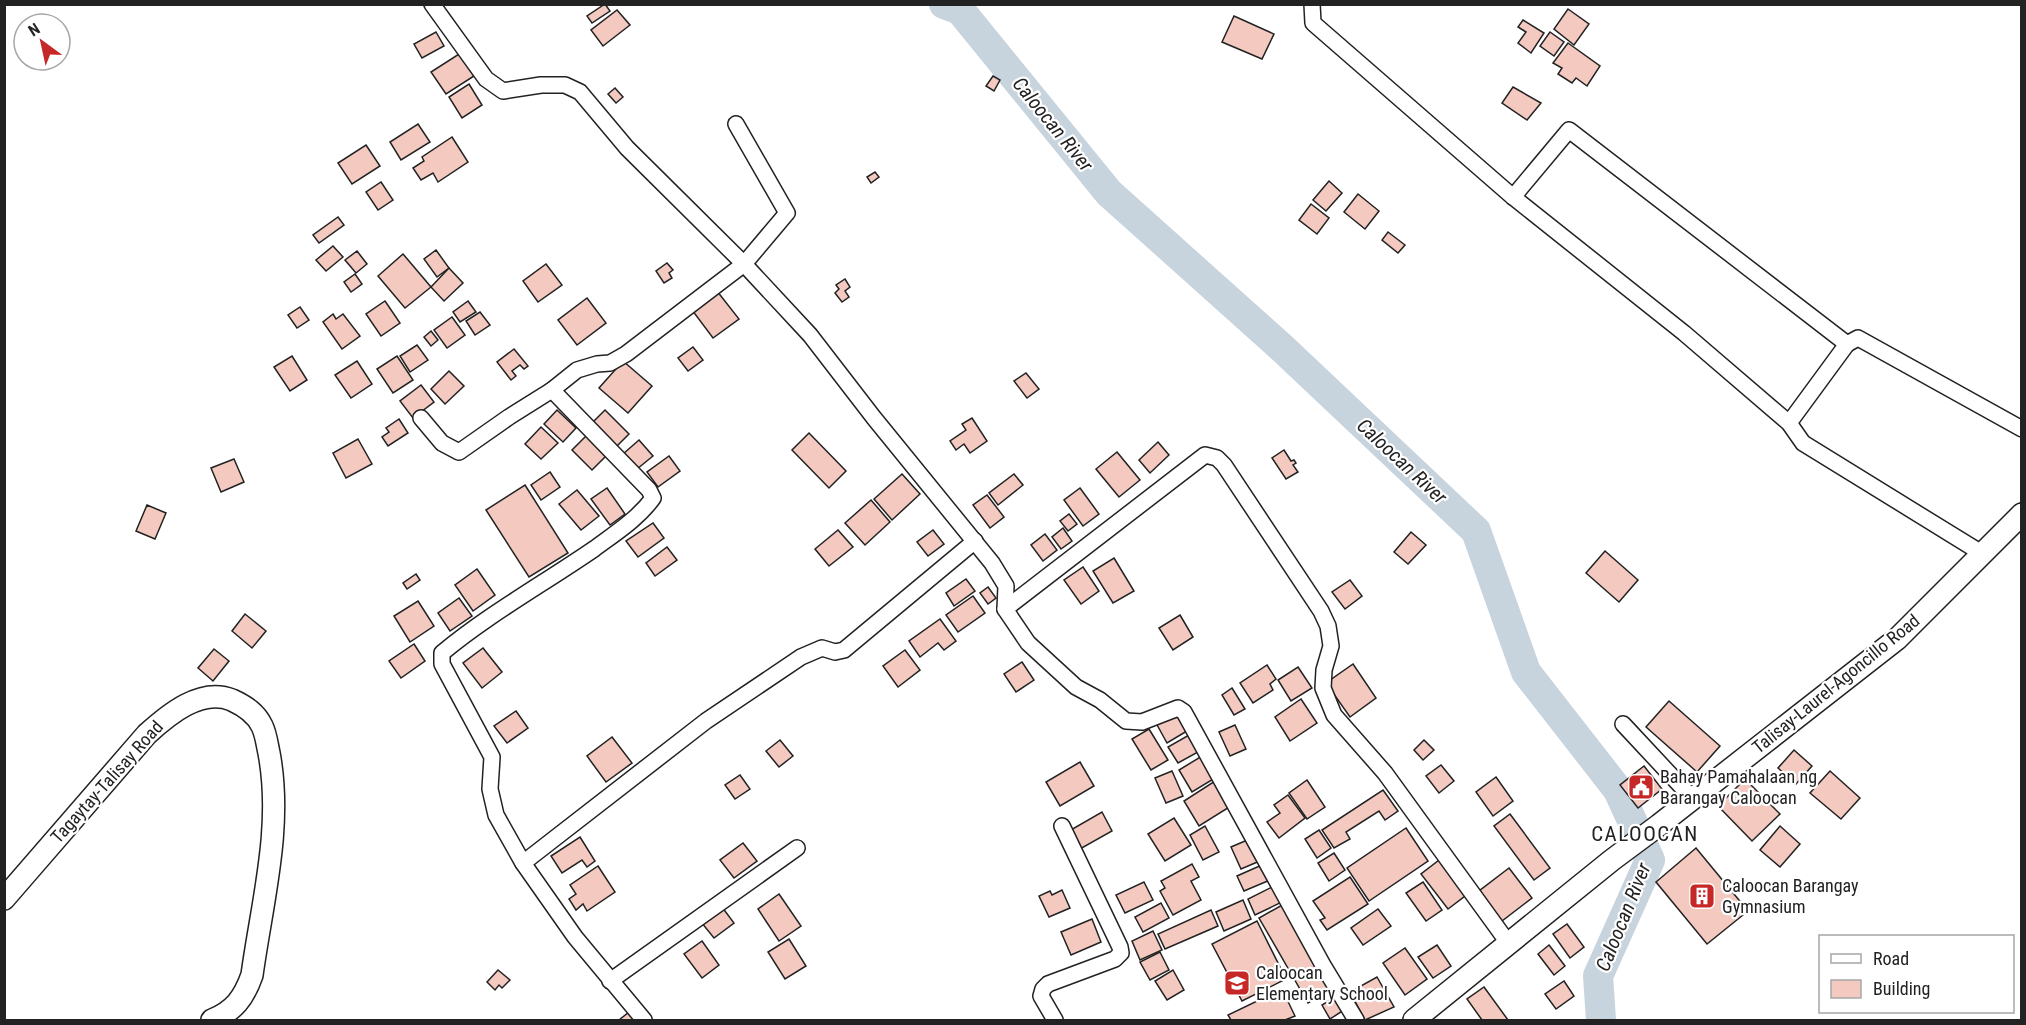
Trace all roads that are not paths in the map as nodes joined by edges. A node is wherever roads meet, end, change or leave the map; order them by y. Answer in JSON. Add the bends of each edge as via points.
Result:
{"nodes":[{"id":1,"x":432,"y":4,"type":"edge"},
{"id":2,"x":1311,"y":4,"type":"edge"},
{"id":3,"x":736,"y":124,"type":"dead end"},
{"id":4,"x":1513,"y":197,"type":"junction"},
{"id":5,"x":744,"y":264,"type":"junction"},
{"id":6,"x":1847,"y":344,"type":"junction"},
{"id":7,"x":552,"y":390,"type":"junction"},
{"id":8,"x":421,"y":418,"type":"dead end"},
{"id":9,"x":1789,"y":423,"type":"junction"},
{"id":10,"x":2022,"y":429,"type":"edge"},
{"id":11,"x":2022,"y":514,"type":"edge"},
{"id":12,"x":975,"y":541,"type":"junction"},
{"id":13,"x":1983,"y":554,"type":"junction"},
{"id":14,"x":1005,"y":609,"type":"junction"},
{"id":15,"x":1623,"y":724,"type":"dead end"},
{"id":16,"x":1693,"y":799,"type":"junction"},
{"id":17,"x":1062,"y":826,"type":"dead end"},
{"id":18,"x":797,"y":848,"type":"dead end"},
{"id":19,"x":523,"y":863,"type":"junction"},
{"id":20,"x":4,"y":899,"type":"edge"},
{"id":21,"x":1509,"y":944,"type":"junction"},
{"id":22,"x":610,"y":981,"type":"junction"},
{"id":23,"x":212,"y":1020,"type":"edge"},
{"id":24,"x":644,"y":1020,"type":"edge"},
{"id":25,"x":1055,"y":1020,"type":"edge"},
{"id":26,"x":1356,"y":1020,"type":"edge"},
{"id":27,"x":1414,"y":1020,"type":"edge"}],
"edges":[{"from":1,"to":5,"type":"street","via":[[486,79],[502,91],[565,85],[580,92],[627,148]]},
{"from":2,"to":4,"type":"street","via":[[1313,23]]},
{"from":3,"to":5,"type":"street","via":[[787,213]]},
{"from":4,"to":6,"type":"street","via":[[1569,130]]},
{"from":4,"to":9,"type":"street","via":[[1684,333]]},
{"from":5,"to":7,"type":"street","via":[[626,354],[610,363],[577,370]]},
{"from":5,"to":12,"type":"street","via":[[810,335]]},
{"from":6,"to":9,"type":"street"},
{"from":6,"to":10,"type":"street","via":[[1858,338]]},
{"from":7,"to":8,"type":"street","via":[[459,452],[442,443]]},
{"from":7,"to":19,"type":"street","via":[[653,498],[612,536],[441,653],[442,664],[492,757],[490,789],[496,815]]},
{"from":9,"to":13,"type":"street","via":[[1803,443]]},
{"from":11,"to":13,"type":"main road","name":"Talisay-Laurel-Agoncillo Road"},
{"from":12,"to":14,"type":"street","via":[[1006,586]]},
{"from":12,"to":19,"type":"street","via":[[844,650],[822,648],[801,657],[706,721]]},
{"from":13,"to":16,"type":"main road","name":"Talisay-Laurel-Agoncillo Road","via":[[1897,639]]},
{"from":14,"to":21,"type":"street","via":[[1205,455],[1217,458],[1328,626],[1331,646],[1323,688],[1334,715],[1385,773]]},
{"from":14,"to":26,"type":"street","via":[[1028,643],[1064,677],[1126,721],[1142,723],[1178,708],[1184,712]]},
{"from":15,"to":16,"type":"street"},
{"from":16,"to":21,"type":"main road","name":"Talisay-Laurel-Agoncillo Road"},
{"from":17,"to":25,"type":"street","via":[[1121,953],[1115,960],[1043,989],[1041,996]]},
{"from":18,"to":22,"type":"street"},
{"from":19,"to":22,"type":"street"},
{"from":20,"to":23,"type":"main road","name":"Tagaytay-Talisay Road","via":[[163,719],[183,706],[214,698],[228,699],[250,709],[263,728],[272,768],[270,854],[250,982],[230,1012]]},
{"from":21,"to":27,"type":"main road","name":"Talisay-Laurel-Agoncillo Road"},
{"from":22,"to":24,"type":"street"}]}
